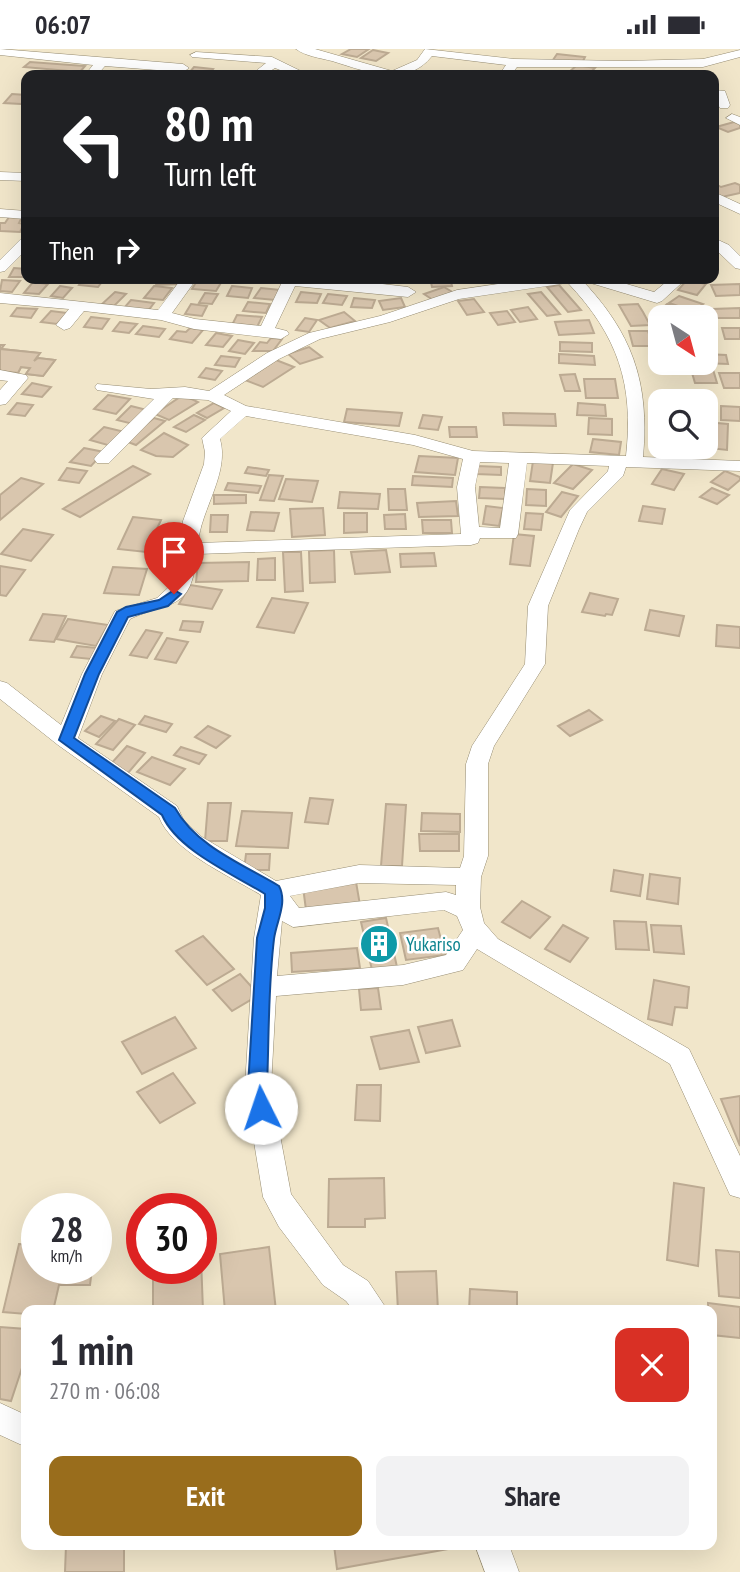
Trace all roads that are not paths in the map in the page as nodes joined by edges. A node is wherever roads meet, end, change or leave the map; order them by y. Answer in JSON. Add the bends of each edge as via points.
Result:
{"nodes":[{"id":1,"x":302,"y":49,"type":"edge"},
{"id":2,"x":431,"y":50,"type":"edge"},
{"id":3,"x":0,"y":52,"type":"edge"},
{"id":4,"x":199,"y":52,"type":"edge"},
{"id":5,"x":334,"y":53,"type":"edge"},
{"id":6,"x":740,"y":53,"type":"edge"},
{"id":7,"x":102,"y":62,"type":"junction"},
{"id":8,"x":274,"y":63,"type":"junction"},
{"id":9,"x":514,"y":63,"type":"junction"},
{"id":10,"x":684,"y":69,"type":"edge"},
{"id":11,"x":95,"y":70,"type":"edge"},
{"id":12,"x":165,"y":70,"type":"edge"},
{"id":13,"x":183,"y":70,"type":"edge"},
{"id":14,"x":264,"y":70,"type":"edge"},
{"id":15,"x":291,"y":70,"type":"edge"},
{"id":16,"x":380,"y":70,"type":"edge"},
{"id":17,"x":404,"y":70,"type":"edge"},
{"id":18,"x":509,"y":70,"type":"edge"},
{"id":19,"x":719,"y":94,"type":"edge"},
{"id":20,"x":724,"y":105,"type":"dead end"},
{"id":21,"x":0,"y":176,"type":"edge"},
{"id":22,"x":21,"y":177,"type":"edge"},
{"id":23,"x":719,"y":199,"type":"edge"},
{"id":24,"x":740,"y":210,"type":"edge"},
{"id":25,"x":0,"y":213,"type":"edge"},
{"id":26,"x":21,"y":215,"type":"edge"},
{"id":27,"x":719,"y":245,"type":"edge"},
{"id":28,"x":21,"y":247,"type":"edge"},
{"id":29,"x":740,"y":265,"type":"edge"},
{"id":30,"x":0,"y":268,"type":"edge"},
{"id":31,"x":186,"y":284,"type":"edge"},
{"id":32,"x":289,"y":284,"type":"edge"},
{"id":33,"x":388,"y":284,"type":"edge"},
{"id":34,"x":531,"y":284,"type":"edge"},
{"id":35,"x":577,"y":284,"type":"edge"},
{"id":36,"x":609,"y":284,"type":"edge"},
{"id":37,"x":674,"y":284,"type":"edge"},
{"id":38,"x":409,"y":285,"type":"edge"},
{"id":39,"x":0,"y":298,"type":"edge"},
{"id":40,"x":80,"y":306,"type":"junction"},
{"id":41,"x":417,"y":309,"type":"junction"},
{"id":42,"x":162,"y":315,"type":"junction"},
{"id":43,"x":64,"y":325,"type":"dead end"},
{"id":44,"x":266,"y":331,"type":"junction"},
{"id":45,"x":302,"y":342,"type":"junction"},
{"id":46,"x":0,"y":375,"type":"edge"},
{"id":47,"x":20,"y":378,"type":"junction"},
{"id":48,"x":38,"y":380,"type":"dead end"},
{"id":49,"x":103,"y":387,"type":"dead end"},
{"id":50,"x":167,"y":395,"type":"junction"},
{"id":51,"x":212,"y":396,"type":"junction"},
{"id":52,"x":0,"y":400,"type":"edge"},
{"id":53,"x":242,"y":410,"type":"junction"},
{"id":54,"x":472,"y":456,"type":"junction"},
{"id":55,"x":519,"y":457,"type":"junction"},
{"id":56,"x":103,"y":459,"type":"dead end"},
{"id":57,"x":626,"y":462,"type":"junction"},
{"id":58,"x":740,"y":466,"type":"edge"},
{"id":59,"x":471,"y":532,"type":"junction"},
{"id":60,"x":190,"y":549,"type":"junction"},
{"id":61,"x":0,"y":688,"type":"edge"},
{"id":62,"x":66,"y":740,"type":"junction"},
{"id":63,"x":469,"y":877,"type":"junction"},
{"id":64,"x":273,"y":891,"type":"junction"},
{"id":65,"x":470,"y":921,"type":"junction"},
{"id":66,"x":263,"y":987,"type":"junction"},
{"id":67,"x":740,"y":1186,"type":"edge"},
{"id":68,"x":368,"y":1305,"type":"edge"},
{"id":69,"x":0,"y":1419,"type":"edge"},
{"id":70,"x":21,"y":1429,"type":"edge"},
{"id":71,"x":494,"y":1550,"type":"edge"},
{"id":72,"x":502,"y":1572,"type":"edge"}],
"edges":[{"from":1,"to":5,"type":"street"},
{"from":2,"to":9,"type":"street"},
{"from":2,"to":17,"type":"street","via":[[421,62]]},
{"from":3,"to":7,"type":"street"},
{"from":4,"to":8,"type":"street"},
{"from":4,"to":13,"type":"street"},
{"from":5,"to":16,"type":"street"},
{"from":6,"to":10,"type":"street"},
{"from":7,"to":11,"type":"street"},
{"from":7,"to":12,"type":"street"},
{"from":8,"to":14,"type":"street"},
{"from":8,"to":15,"type":"street"},
{"from":9,"to":10,"type":"street"},
{"from":9,"to":18,"type":"street"},
{"from":19,"to":20,"type":"street"},
{"from":21,"to":22,"type":"street"},
{"from":23,"to":24,"type":"street"},
{"from":25,"to":26,"type":"street"},
{"from":27,"to":29,"type":"street"},
{"from":28,"to":30,"type":"street"},
{"from":31,"to":42,"type":"street"},
{"from":32,"to":44,"type":"street"},
{"from":33,"to":38,"type":"street"},
{"from":34,"to":41,"type":"street","via":[[457,295]]},
{"from":35,"to":57,"type":"street","via":[[611,323],[631,364],[637,406]]},
{"from":36,"to":37,"type":"street","via":[[657,298]]},
{"from":38,"to":41,"type":"street","via":[[411,303]]},
{"from":39,"to":40,"type":"street"},
{"from":40,"to":42,"type":"street"},
{"from":40,"to":43,"type":"street"},
{"from":41,"to":45,"type":"street"},
{"from":42,"to":44,"type":"street","via":[[194,324]]},
{"from":44,"to":45,"type":"street"},
{"from":45,"to":51,"type":"street"},
{"from":46,"to":47,"type":"street"},
{"from":47,"to":48,"type":"street"},
{"from":47,"to":52,"type":"street"},
{"from":49,"to":50,"type":"street"},
{"from":50,"to":51,"type":"street"},
{"from":50,"to":56,"type":"street"},
{"from":51,"to":53,"type":"street"},
{"from":53,"to":54,"type":"street","via":[[402,438]]},
{"from":53,"to":60,"type":"street","via":[[211,438],[214,455],[194,512]]},
{"from":54,"to":55,"type":"street"},
{"from":54,"to":59,"type":"street","via":[[466,487]]},
{"from":55,"to":57,"type":"street"},
{"from":55,"to":59,"type":"street","via":[[509,534]]},
{"from":57,"to":58,"type":"street"},
{"from":57,"to":63,"type":"street","via":[[579,510],[538,606],[535,664],[483,746],[477,764],[475,856]]},
{"from":59,"to":60,"type":"street","via":[[471,539]]},
{"from":60,"to":62,"type":"street","via":[[174,594],[164,603],[122,615]]},
{"from":61,"to":62,"type":"street"},
{"from":62,"to":64,"type":"street","via":[[169,812],[174,825],[194,843]]},
{"from":63,"to":64,"type":"street","via":[[359,874]]},
{"from":63,"to":65,"type":"street"},
{"from":64,"to":65,"type":"street","via":[[293,918],[446,901]]},
{"from":64,"to":66,"type":"street"},
{"from":65,"to":66,"type":"street","via":[[454,963],[402,975]]},
{"from":65,"to":67,"type":"street","via":[[489,946],[680,1057]]},
{"from":66,"to":68,"type":"street","via":[[258,1087],[277,1197],[333,1275],[357,1290]]},
{"from":69,"to":70,"type":"street"},
{"from":71,"to":72,"type":"street"}]}
